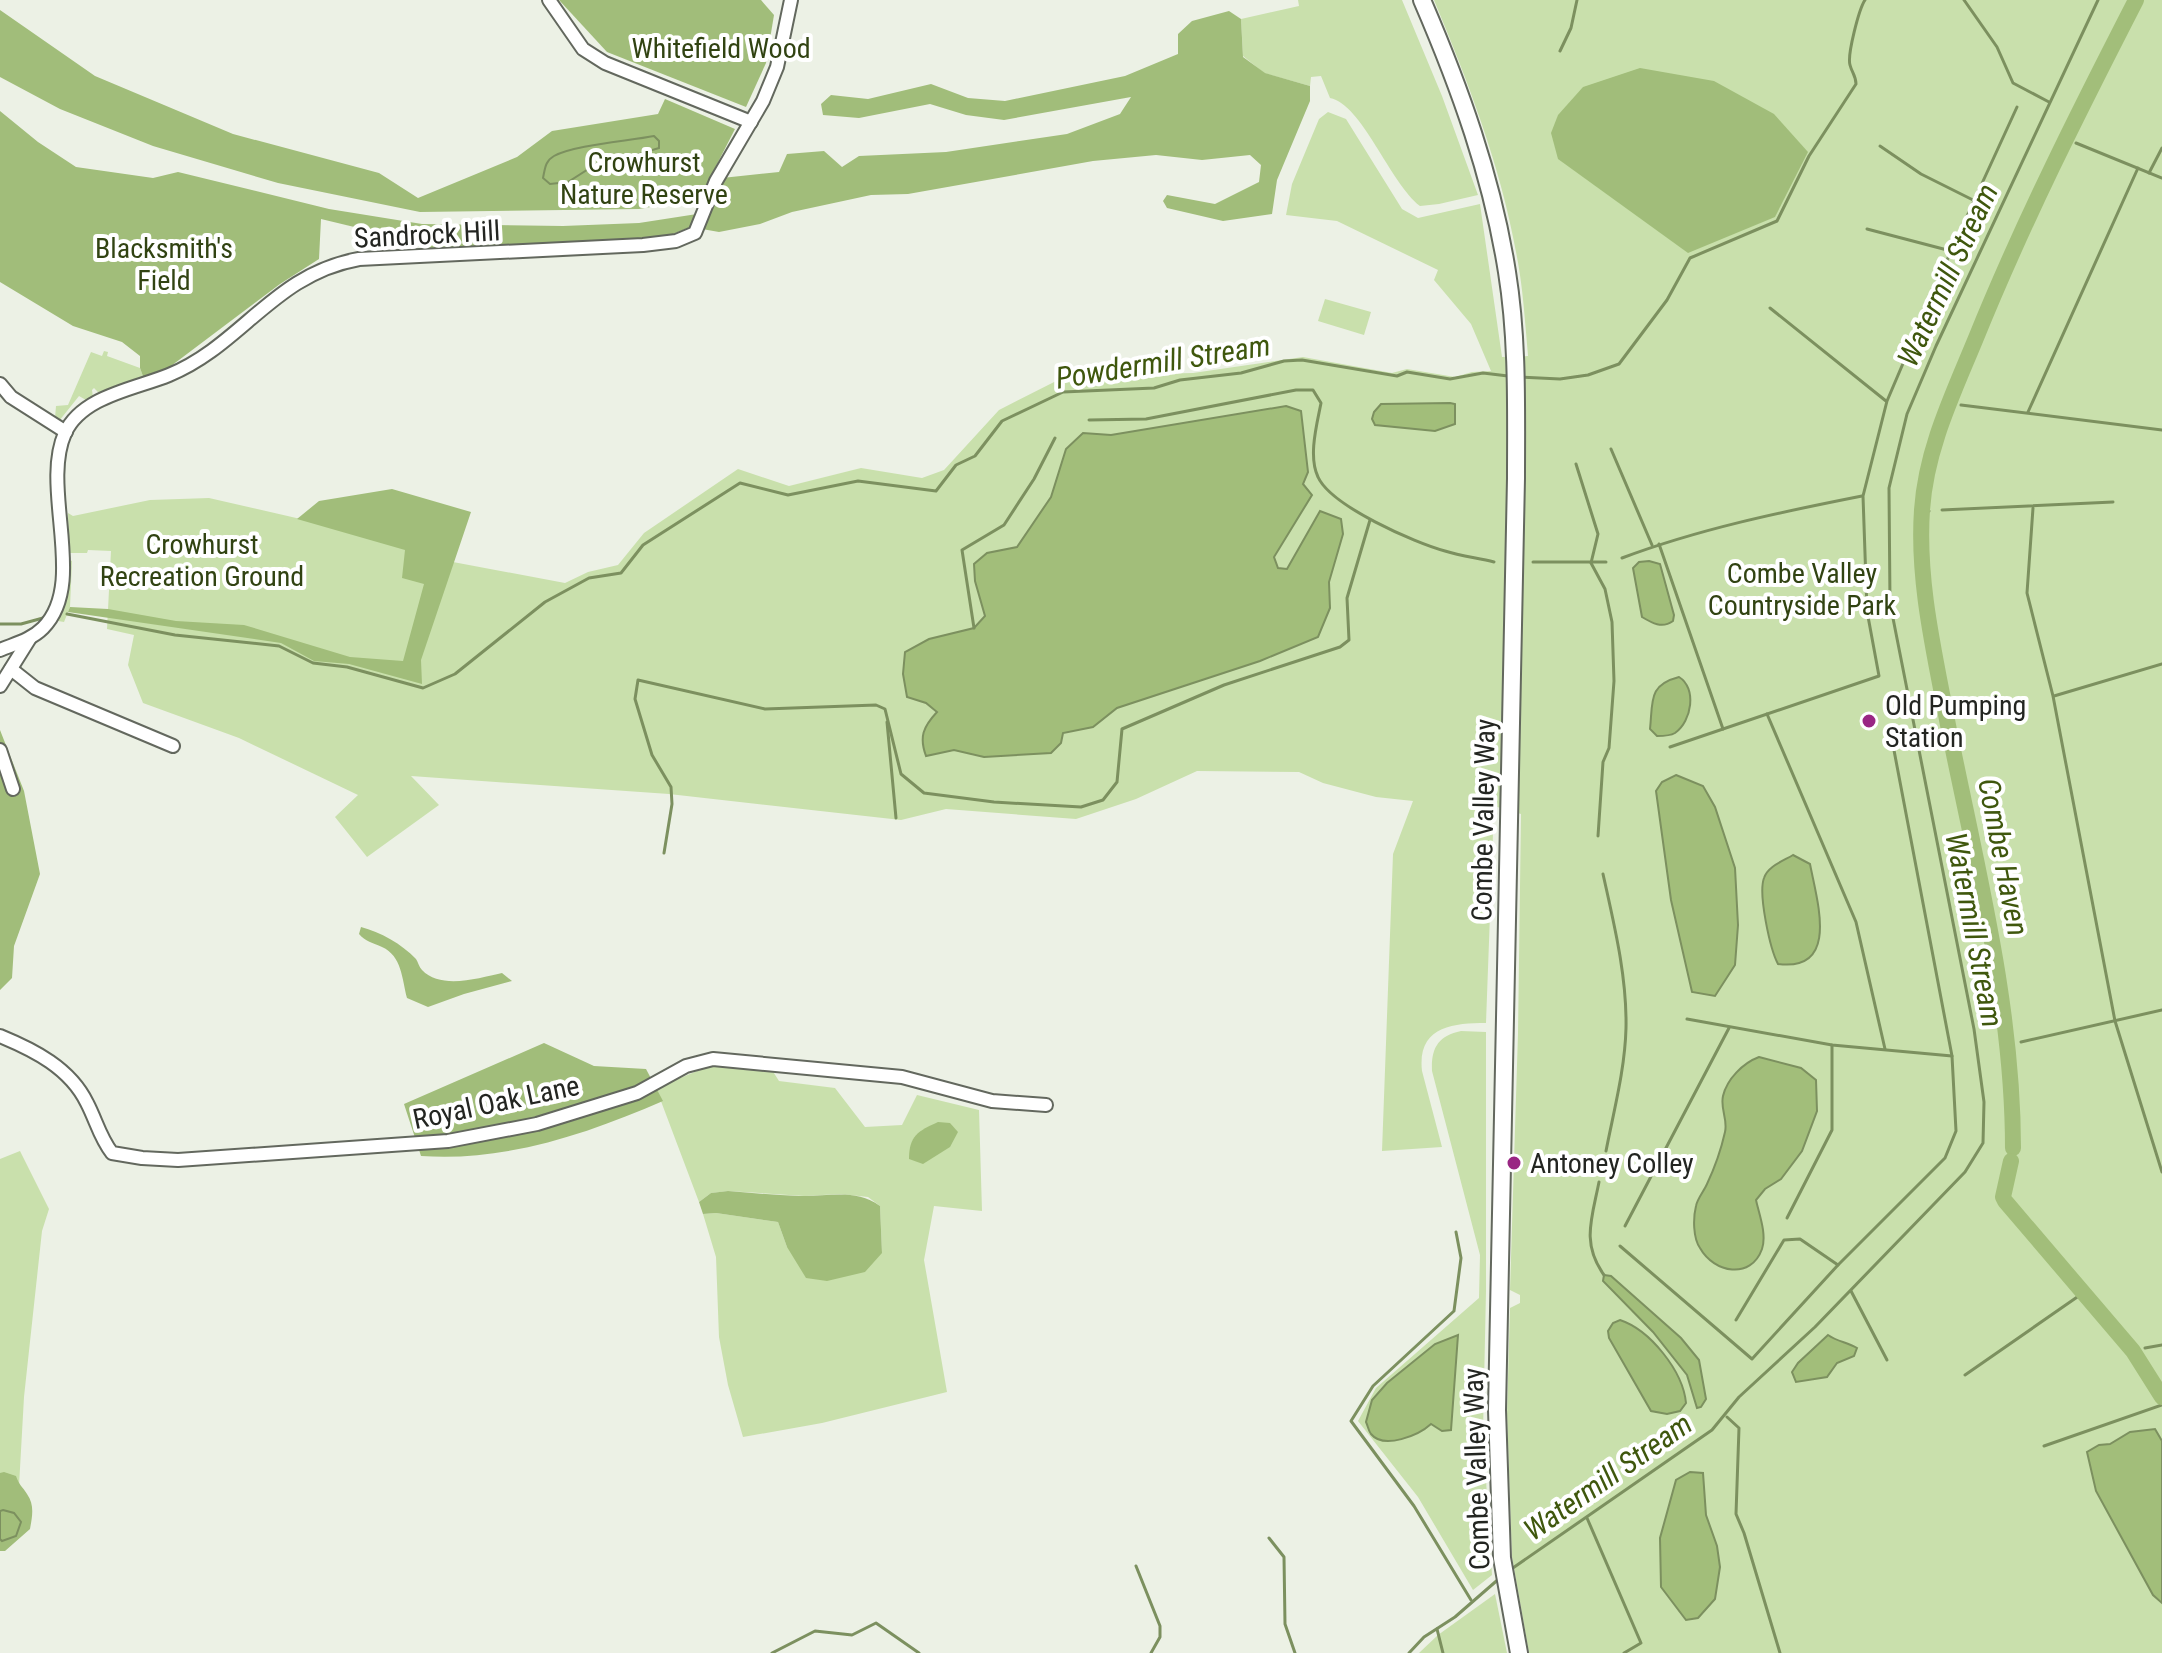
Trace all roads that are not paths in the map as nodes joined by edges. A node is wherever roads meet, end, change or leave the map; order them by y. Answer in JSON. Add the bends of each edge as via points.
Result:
{"nodes":[{"id":1,"x":549,"y":0,"type":"edge"},
{"id":2,"x":791,"y":0,"type":"edge"},
{"id":3,"x":1422,"y":0,"type":"edge"},
{"id":4,"x":751,"y":122,"type":"junction"},
{"id":5,"x":0,"y":384,"type":"edge"},
{"id":6,"x":66,"y":432,"type":"junction"},
{"id":7,"x":30,"y":638,"type":"junction"},
{"id":8,"x":0,"y":650,"type":"edge"},
{"id":9,"x":11,"y":669,"type":"junction"},
{"id":10,"x":0,"y":686,"type":"edge"},
{"id":11,"x":173,"y":746,"type":"dead end"},
{"id":12,"x":0,"y":750,"type":"edge"},
{"id":13,"x":13,"y":789,"type":"dead end"},
{"id":14,"x":0,"y":1036,"type":"edge"},
{"id":15,"x":1046,"y":1105,"type":"dead end"},
{"id":16,"x":1519,"y":1653,"type":"edge"}],
"edges":[{"from":1,"to":4,"type":"street","via":[[583,49],[605,63]]},
{"from":2,"to":4,"type":"street","name":"Sandrock Hill","via":[[777,67]]},
{"from":3,"to":16,"type":"main road","name":"Combe Valley Way","via":[[1489,182],[1508,273],[1515,357],[1497,1410],[1502,1558]]},
{"from":4,"to":6,"type":"street","name":"Sandrock Hill","via":[[695,233],[676,241],[359,259],[326,266],[301,279],[203,355],[171,374],[100,401]]},
{"from":5,"to":6,"type":"street","via":[[11,397]]},
{"from":6,"to":7,"type":"street","via":[[58,474],[60,592],[54,614]]},
{"from":7,"to":8,"type":"street"},
{"from":7,"to":9,"type":"street"},
{"from":9,"to":10,"type":"street"},
{"from":9,"to":11,"type":"street","via":[[35,688]]},
{"from":12,"to":13,"type":"street"},
{"from":14,"to":15,"type":"street","name":"Royal Oak Lane","via":[[69,1075],[112,1153],[142,1158],[448,1141],[537,1124],[637,1093],[686,1066],[713,1059],[902,1077],[992,1101]]}]}
